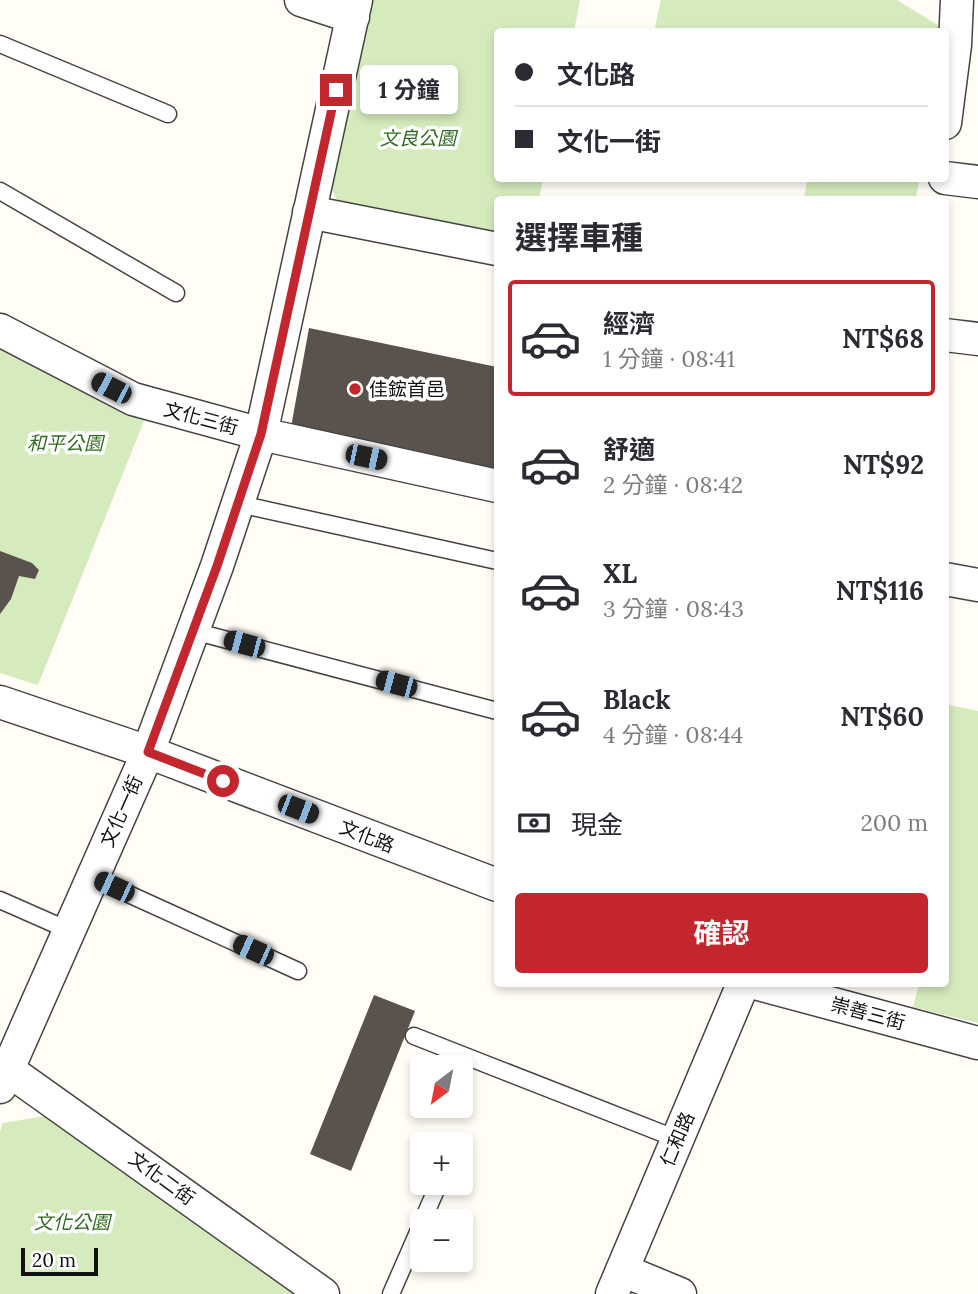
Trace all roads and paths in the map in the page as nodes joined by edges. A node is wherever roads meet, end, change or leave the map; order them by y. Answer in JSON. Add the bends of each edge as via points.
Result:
{"nodes":[{"id":1,"x":302,"y":0,"type":"edge"},
{"id":2,"x":957,"y":0,"type":"edge"},
{"id":3,"x":355,"y":9,"type":"edge"},
{"id":4,"x":0,"y":44,"type":"edge"},
{"id":5,"x":966,"y":46,"type":"edge"},
{"id":6,"x":949,"y":108,"type":"edge"},
{"id":7,"x":168,"y":114,"type":"dead end"},
{"id":8,"x":949,"y":178,"type":"edge"},
{"id":9,"x":978,"y":182,"type":"edge"},
{"id":10,"x":0,"y":191,"type":"edge"},
{"id":11,"x":309,"y":212,"type":"junction"},
{"id":12,"x":494,"y":248,"type":"edge"},
{"id":13,"x":176,"y":293,"type":"dead end"},
{"id":14,"x":0,"y":330,"type":"edge"},
{"id":15,"x":949,"y":335,"type":"edge"},
{"id":16,"x":978,"y":339,"type":"edge"},
{"id":17,"x":261,"y":434,"type":"junction"},
{"id":18,"x":494,"y":485,"type":"edge"},
{"id":19,"x":239,"y":504,"type":"junction"},
{"id":20,"x":494,"y":560,"type":"edge"},
{"id":21,"x":949,"y":580,"type":"edge"},
{"id":22,"x":978,"y":585,"type":"edge"},
{"id":23,"x":193,"y":631,"type":"junction"},
{"id":24,"x":0,"y":702,"type":"edge"},
{"id":25,"x":494,"y":709,"type":"edge"},
{"id":26,"x":148,"y":752,"type":"junction"},
{"id":27,"x":92,"y":877,"type":"junction"},
{"id":28,"x":494,"y":884,"type":"edge"},
{"id":29,"x":0,"y":900,"type":"edge"},
{"id":30,"x":68,"y":930,"type":"junction"},
{"id":31,"x":299,"y":971,"type":"dead end"},
{"id":32,"x":742,"y":987,"type":"edge"},
{"id":33,"x":770,"y":987,"type":"edge"},
{"id":34,"x":414,"y":1036,"type":"dead end"},
{"id":35,"x":978,"y":1043,"type":"edge"},
{"id":36,"x":3,"y":1073,"type":"edge"},
{"id":37,"x":677,"y":1139,"type":"junction"},
{"id":38,"x":410,"y":1250,"type":"edge"},
{"id":39,"x":617,"y":1282,"type":"edge"},
{"id":40,"x":323,"y":1294,"type":"edge"},
{"id":41,"x":391,"y":1294,"type":"edge"},
{"id":42,"x":680,"y":1294,"type":"edge"}],
"edges":[{"from":1,"to":3,"type":"street"},
{"from":2,"to":5,"type":"street"},
{"from":3,"to":11,"type":"street","name":"文化一街"},
{"from":4,"to":7,"type":"lane"},
{"from":5,"to":6,"type":"street"},
{"from":8,"to":9,"type":"street"},
{"from":10,"to":13,"type":"lane"},
{"from":11,"to":12,"type":"street"},
{"from":11,"to":17,"type":"street","name":"文化一街"},
{"from":14,"to":17,"type":"street","name":"文化三街","via":[[133,399]]},
{"from":15,"to":16,"type":"street"},
{"from":17,"to":18,"type":"street","name":"文化三街"},
{"from":17,"to":19,"type":"street","name":"文化一街"},
{"from":19,"to":20,"type":"lane"},
{"from":19,"to":23,"type":"street","name":"文化一街"},
{"from":21,"to":22,"type":"street"},
{"from":23,"to":25,"type":"lane"},
{"from":23,"to":26,"type":"street","name":"文化一街"},
{"from":24,"to":26,"type":"street","name":"文化路"},
{"from":26,"to":27,"type":"street","name":"文化一街"},
{"from":26,"to":28,"type":"street","name":"文化路"},
{"from":27,"to":30,"type":"street","name":"文化一街"},
{"from":27,"to":31,"type":"lane"},
{"from":29,"to":30,"type":"lane"},
{"from":30,"to":36,"type":"street","name":"文化一街"},
{"from":32,"to":37,"type":"street","name":"仁和路"},
{"from":33,"to":35,"type":"street","name":"崇善三街"},
{"from":34,"to":37,"type":"lane"},
{"from":36,"to":40,"type":"street","name":"文化二街"},
{"from":37,"to":39,"type":"street","name":"仁和路"},
{"from":38,"to":41,"type":"lane"},
{"from":39,"to":42,"type":"street"}]}
